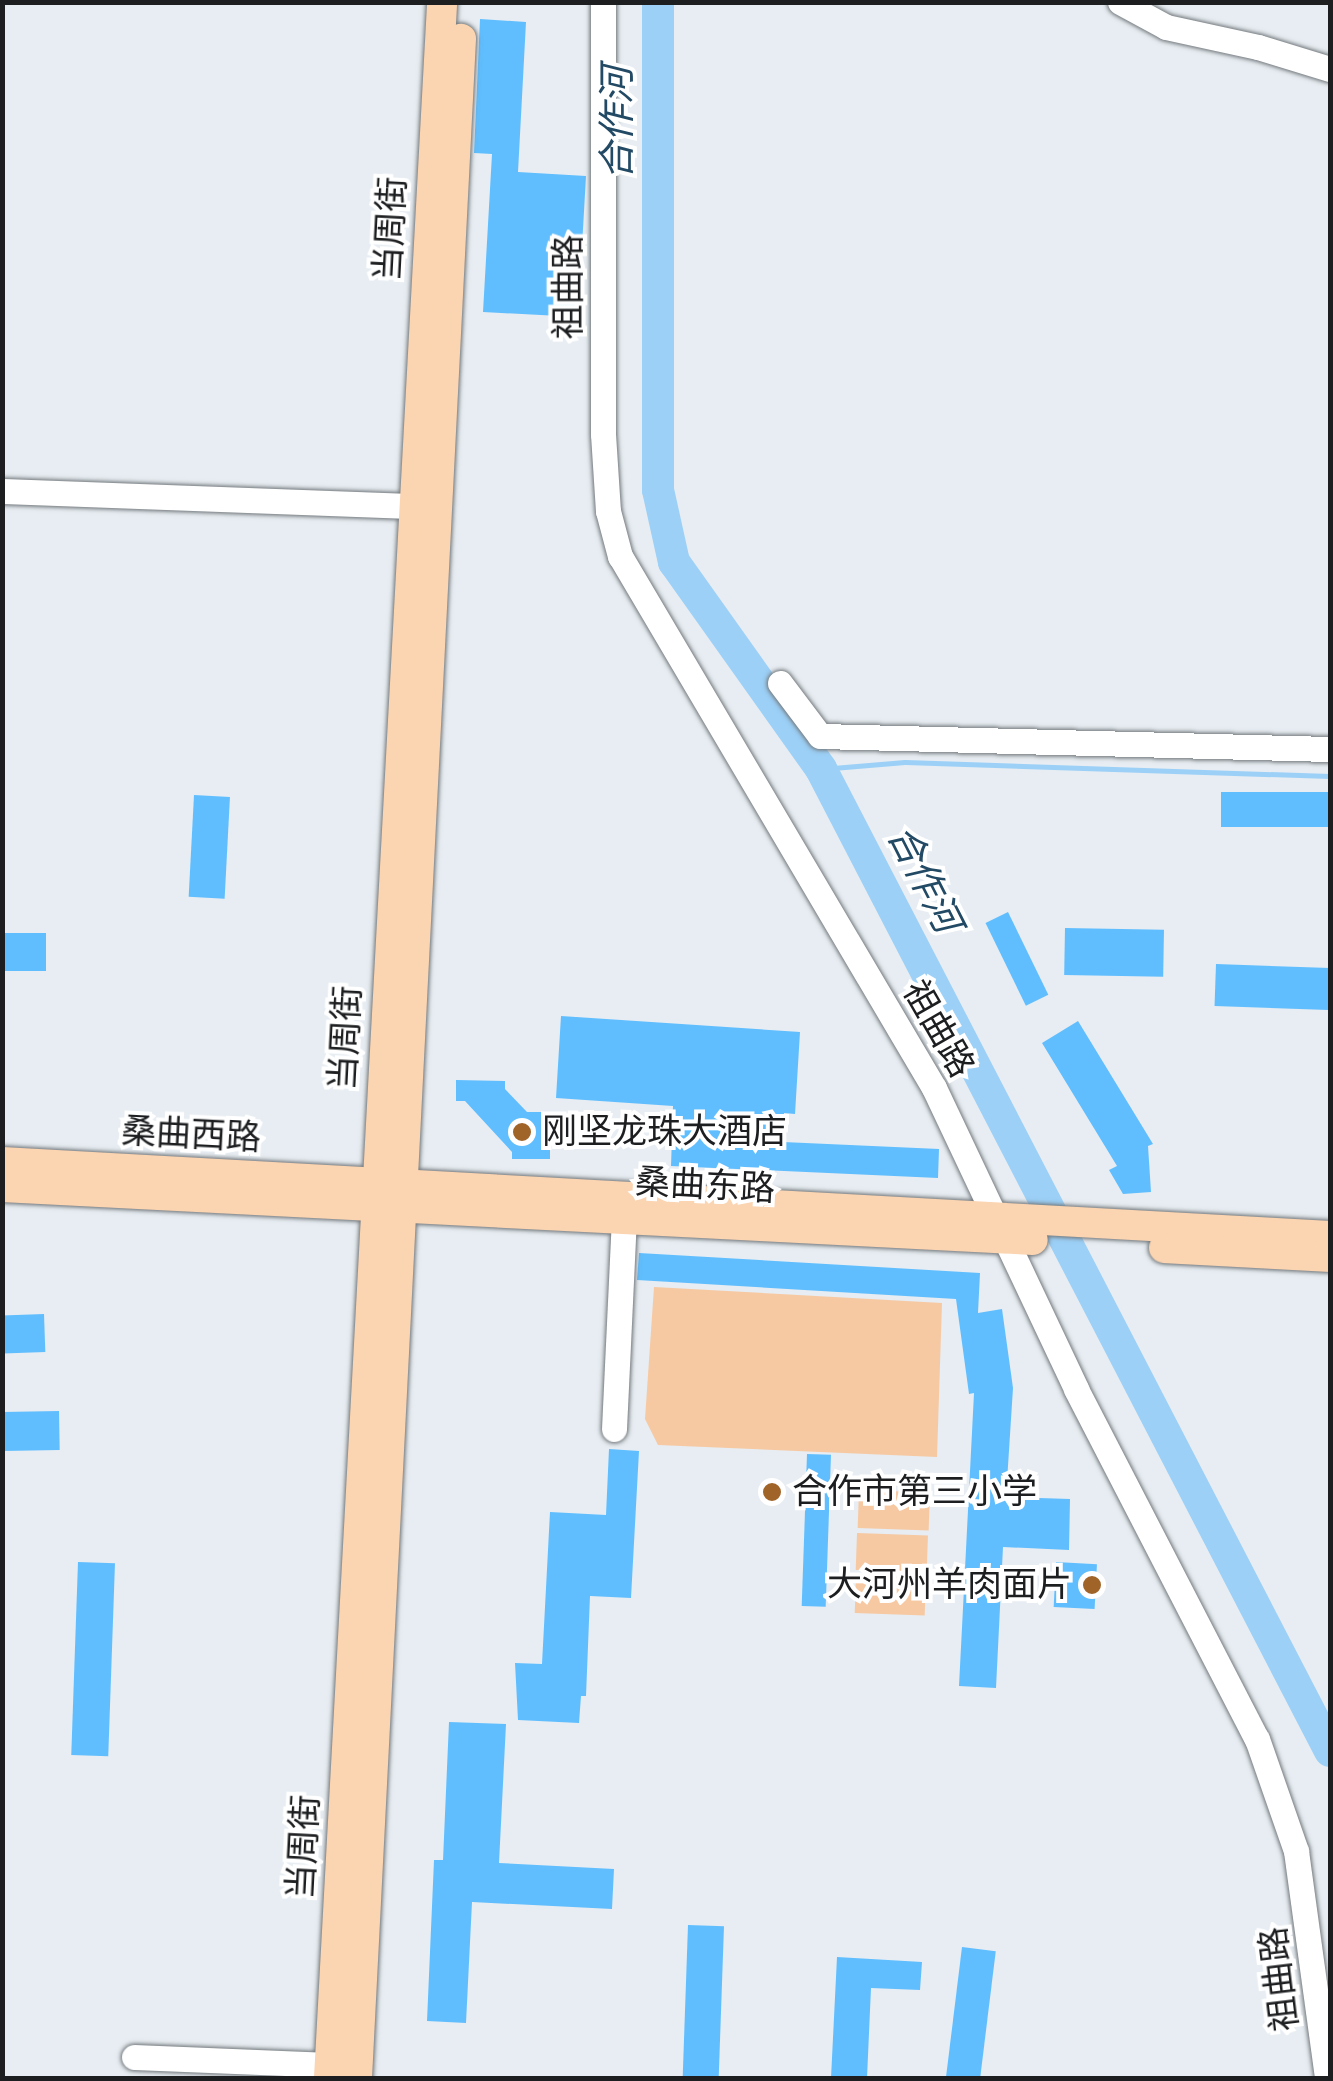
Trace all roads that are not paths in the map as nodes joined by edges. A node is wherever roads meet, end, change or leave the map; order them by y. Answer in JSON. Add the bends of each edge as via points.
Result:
{"nodes":[{"id":1,"x":442,"y":2,"type":"edge"},
{"id":2,"x":463,"y":2,"type":"edge"},
{"id":3,"x":603,"y":2,"type":"edge"},
{"id":4,"x":1120,"y":2,"type":"edge"},
{"id":5,"x":1330,"y":69,"type":"edge"},
{"id":6,"x":2,"y":491,"type":"edge"},
{"id":7,"x":412,"y":506,"type":"junction"},
{"id":8,"x":780,"y":683,"type":"dead end"},
{"id":9,"x":1330,"y":749,"type":"edge"},
{"id":10,"x":2,"y":1162,"type":"edge"},
{"id":11,"x":2,"y":1186,"type":"edge"},
{"id":12,"x":388,"y":1195,"type":"junction"},
{"id":13,"x":624,"y":1219,"type":"junction"},
{"id":14,"x":1014,"y":1229,"type":"junction"},
{"id":15,"x":1113,"y":1235,"type":"junction"},
{"id":16,"x":1330,"y":1236,"type":"edge"},
{"id":17,"x":1330,"y":1257,"type":"edge"},
{"id":18,"x":614,"y":1428,"type":"dead end"},
{"id":19,"x":134,"y":2058,"type":"dead end"},
{"id":20,"x":339,"y":2074,"type":"edge"},
{"id":21,"x":1327,"y":2078,"type":"edge"}],
"edges":[{"from":1,"to":7,"type":"main road","name":"当周街"},
{"from":2,"to":12,"type":"main road","name":"当周街"},
{"from":3,"to":14,"type":"street","name":"祖曲路","via":[[603,434],[612,534],[630,576]]},
{"from":4,"to":5,"type":"street","via":[[1166,27]]},
{"from":6,"to":7,"type":"street"},
{"from":7,"to":12,"type":"main road","name":"当周街"},
{"from":8,"to":9,"type":"street","via":[[820,736]]},
{"from":10,"to":12,"type":"main road","name":"桑曲西路"},
{"from":11,"to":12,"type":"main road","name":"桑曲西路"},
{"from":12,"to":13,"type":"main road","name":"桑曲东路"},
{"from":12,"to":14,"type":"main road","name":"桑曲东路"},
{"from":12,"to":20,"type":"main road","name":"当周街"},
{"from":13,"to":14,"type":"main road","name":"桑曲东路"},
{"from":13,"to":18,"type":"street"},
{"from":14,"to":15,"type":"main road"},
{"from":14,"to":21,"type":"street","name":"祖曲路","via":[[1076,1389],[1257,1739],[1296,1851]]},
{"from":15,"to":16,"type":"main road"},
{"from":15,"to":17,"type":"main road"},
{"from":19,"to":20,"type":"street"}]}
